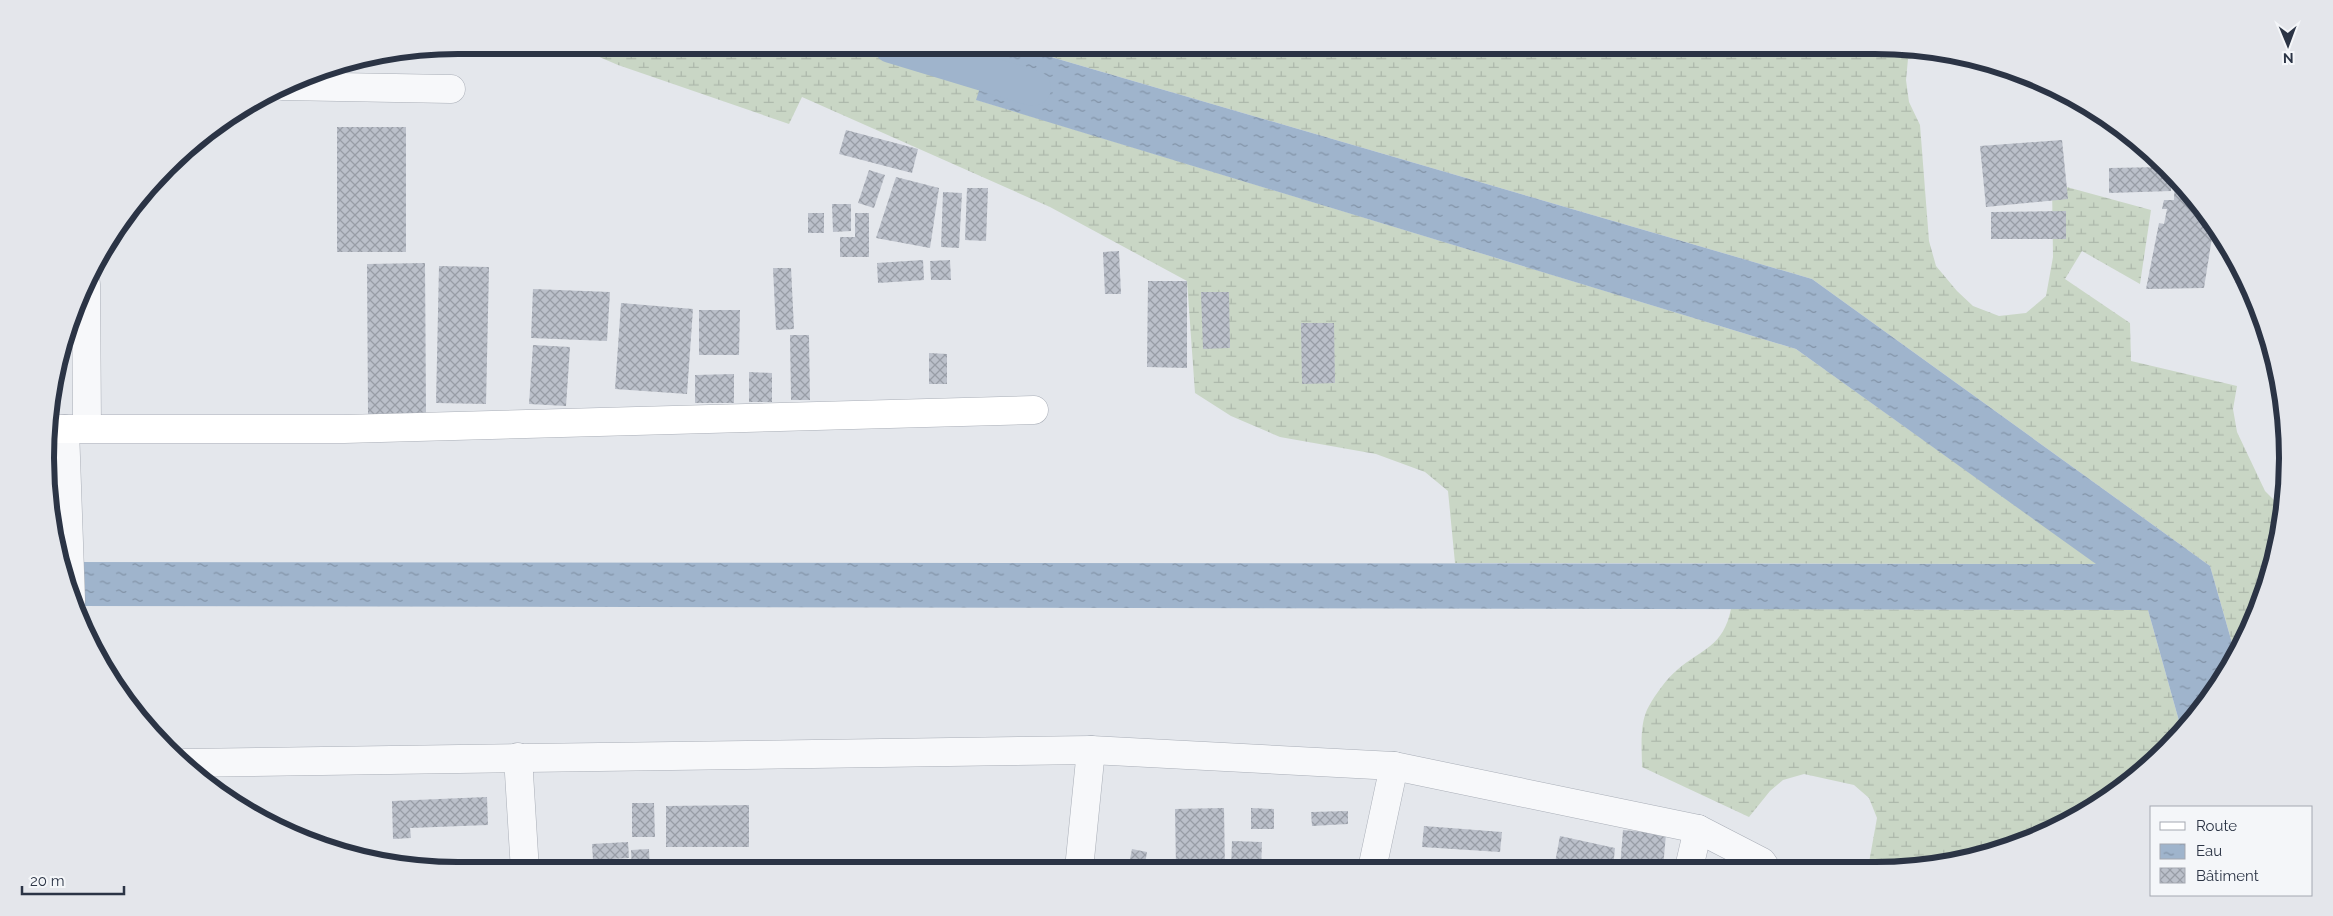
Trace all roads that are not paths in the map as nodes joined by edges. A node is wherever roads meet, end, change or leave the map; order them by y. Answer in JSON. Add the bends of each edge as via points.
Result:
{"nodes":[{"id":1,"x":300,"y":86,"type":"edge"},
{"id":2,"x":451,"y":88,"type":"dead end"},
{"id":3,"x":83,"y":309,"type":"edge"},
{"id":4,"x":1034,"y":410,"type":"dead end"},
{"id":5,"x":67,"y":428,"type":"edge"},
{"id":6,"x":71,"y":572,"type":"edge"},
{"id":7,"x":1091,"y":750,"type":"junction"},
{"id":8,"x":518,"y":757,"type":"junction"},
{"id":9,"x":192,"y":763,"type":"edge"},
{"id":10,"x":1394,"y":766,"type":"junction"},
{"id":11,"x":1698,"y":829,"type":"junction"},
{"id":12,"x":524,"y":862,"type":"edge"},
{"id":13,"x":1080,"y":862,"type":"edge"},
{"id":14,"x":1373,"y":862,"type":"edge"},
{"id":15,"x":1690,"y":862,"type":"edge"},
{"id":16,"x":1762,"y":862,"type":"edge"}],
"edges":[{"from":1,"to":2,"type":"street"},
{"from":3,"to":5,"type":"street"},
{"from":4,"to":5,"type":"street","via":[[344,429]]},
{"from":5,"to":6,"type":"street"},
{"from":7,"to":8,"type":"street"},
{"from":7,"to":10,"type":"street"},
{"from":7,"to":13,"type":"street"},
{"from":8,"to":9,"type":"street"},
{"from":8,"to":12,"type":"street"},
{"from":10,"to":11,"type":"street"},
{"from":10,"to":14,"type":"street"},
{"from":11,"to":15,"type":"street"},
{"from":11,"to":16,"type":"street"}]}
